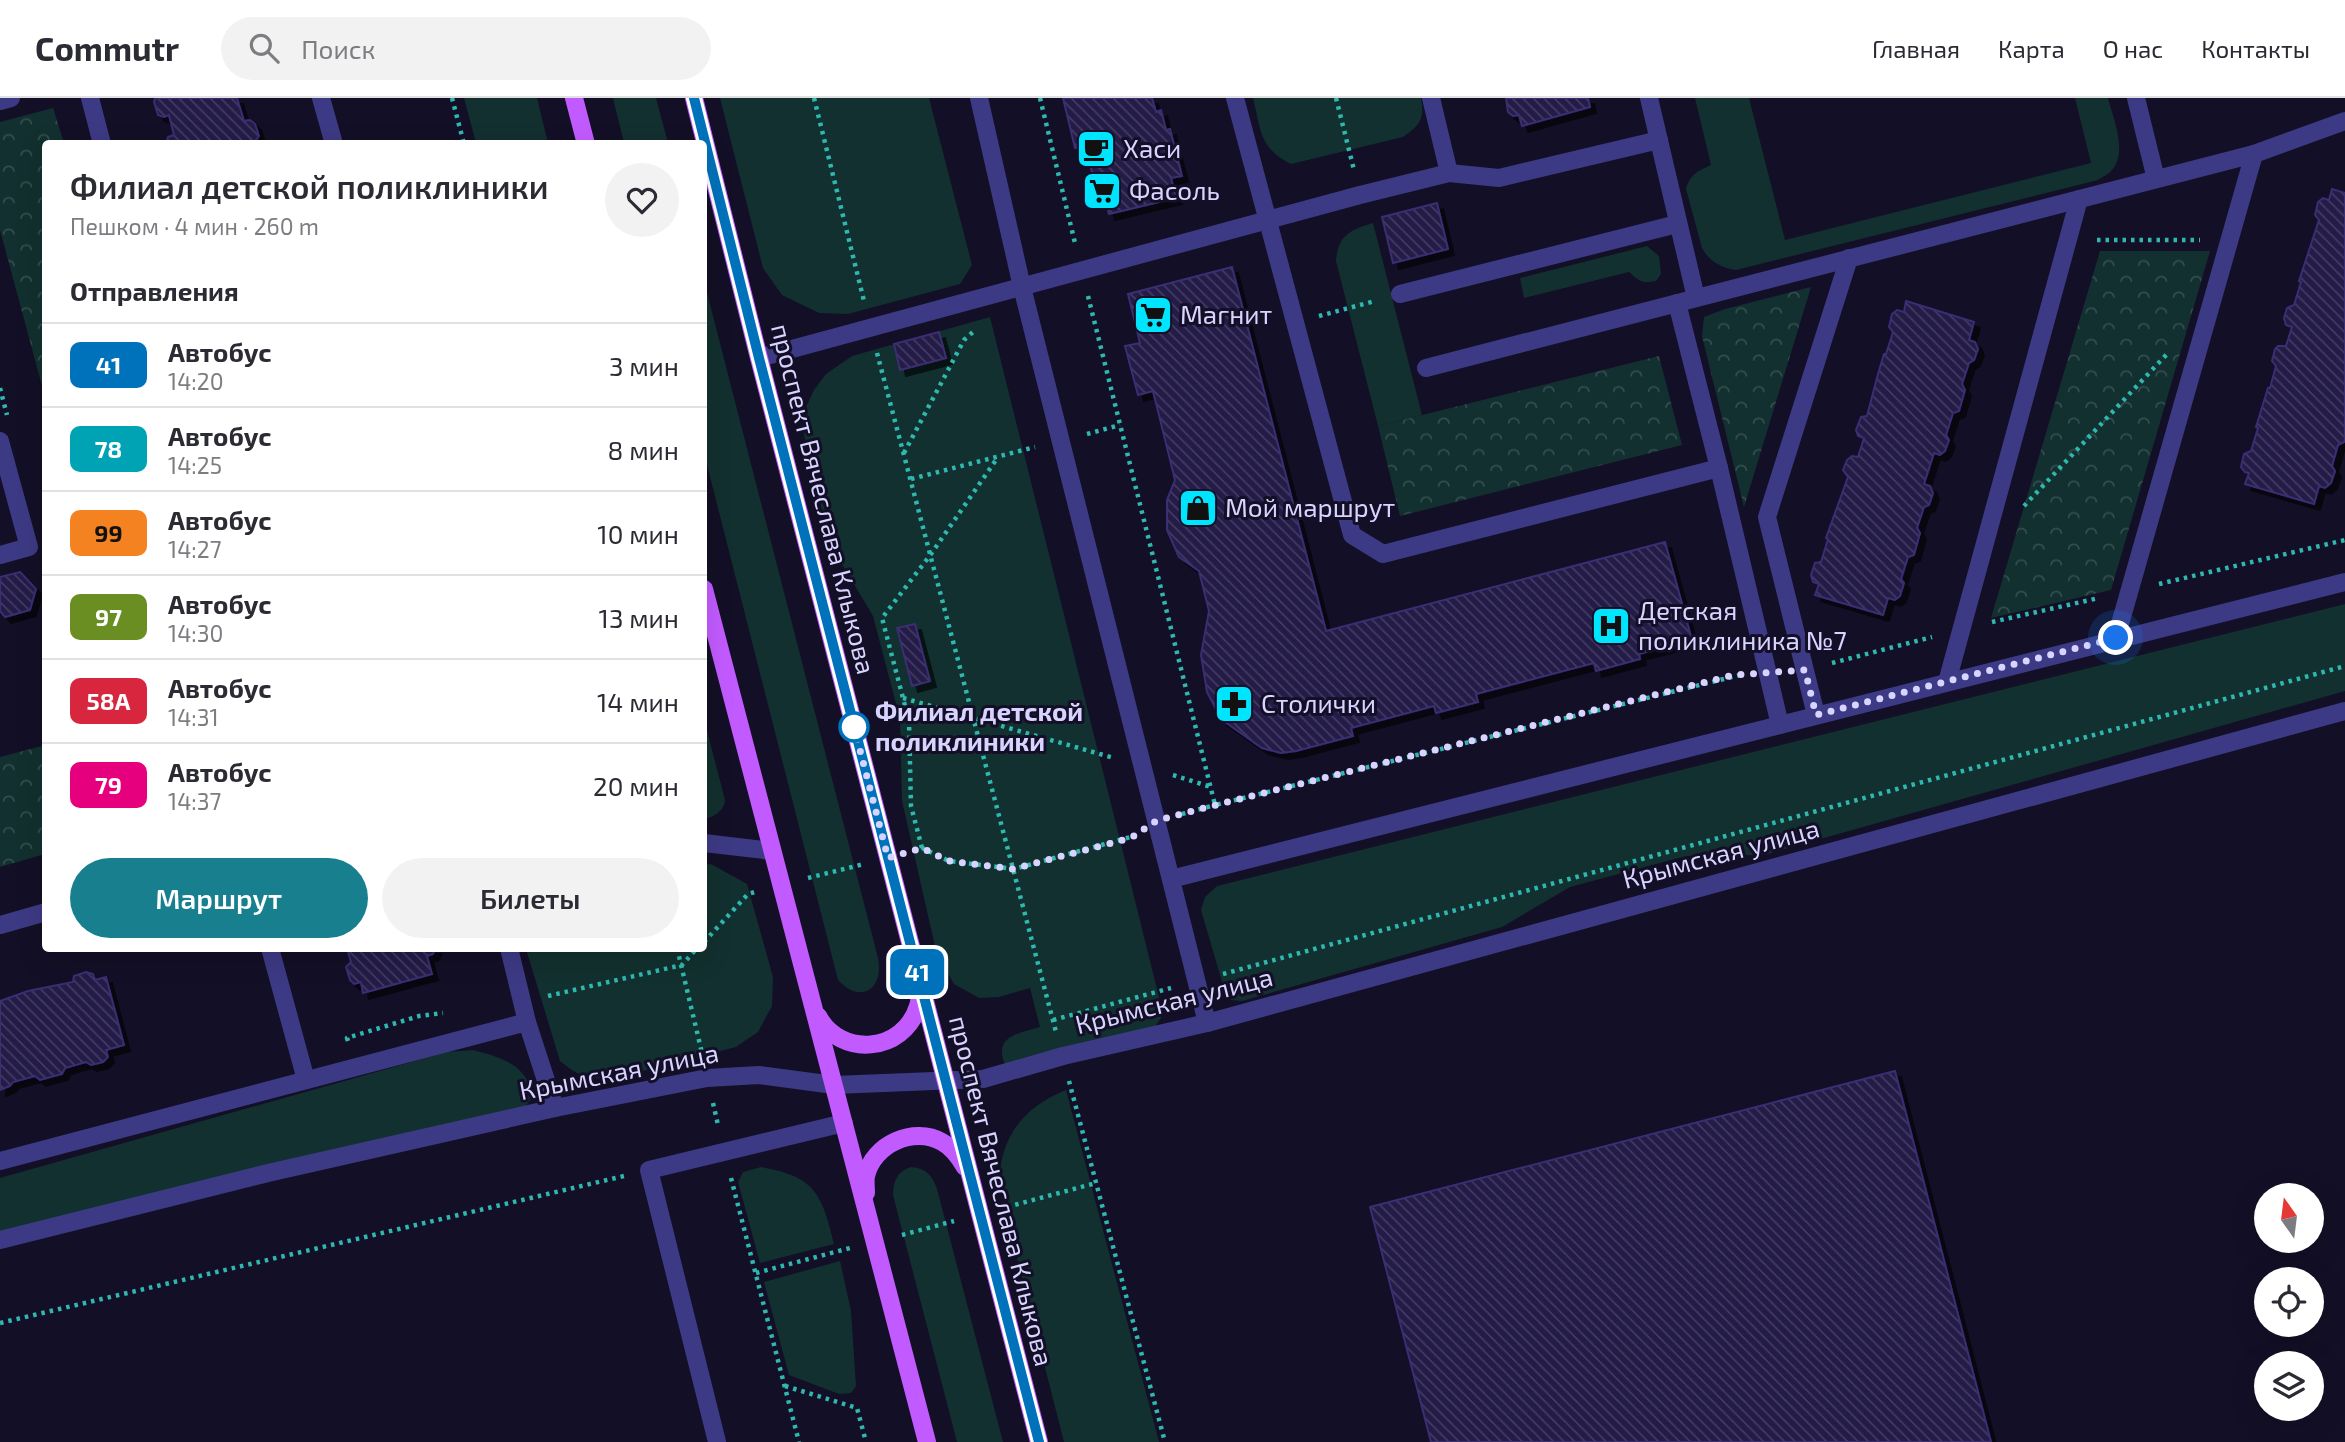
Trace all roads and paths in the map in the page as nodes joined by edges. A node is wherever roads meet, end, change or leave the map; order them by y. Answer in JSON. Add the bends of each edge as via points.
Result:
{"nodes":[{"id":1,"x":11,"y":98,"type":"edge"},
{"id":2,"x":90,"y":98,"type":"edge"},
{"id":3,"x":321,"y":98,"type":"edge"},
{"id":4,"x":452,"y":98,"type":"edge"},
{"id":5,"x":574,"y":98,"type":"edge"},
{"id":6,"x":694,"y":98,"type":"edge"},
{"id":7,"x":814,"y":98,"type":"edge"},
{"id":8,"x":979,"y":98,"type":"edge"},
{"id":9,"x":1040,"y":98,"type":"edge"},
{"id":10,"x":1235,"y":98,"type":"edge"},
{"id":11,"x":1336,"y":98,"type":"edge"},
{"id":12,"x":1431,"y":98,"type":"edge"},
{"id":13,"x":1649,"y":98,"type":"edge"},
{"id":14,"x":2136,"y":98,"type":"edge"},
{"id":15,"x":0,"y":101,"type":"edge"},
{"id":16,"x":2345,"y":121,"type":"edge"},
{"id":17,"x":1659,"y":139,"type":"junction"},
{"id":18,"x":101,"y":140,"type":"edge"},
{"id":19,"x":333,"y":140,"type":"edge"},
{"id":20,"x":463,"y":140,"type":"edge"},
{"id":21,"x":585,"y":140,"type":"edge"},
{"id":22,"x":704,"y":140,"type":"edge"},
{"id":23,"x":707,"y":150,"type":"edge"},
{"id":24,"x":2254,"y":154,"type":"junction"},
{"id":25,"x":1449,"y":173,"type":"junction"},
{"id":26,"x":2156,"y":179,"type":"junction"},
{"id":27,"x":1360,"y":195,"type":"junction"},
{"id":28,"x":2079,"y":199,"type":"junction"},
{"id":29,"x":1268,"y":220,"type":"junction"},
{"id":30,"x":1677,"y":224,"type":"junction"},
{"id":31,"x":2068,"y":240,"type":"junction"},
{"id":32,"x":2229,"y":240,"type":"junction"},
{"id":33,"x":1849,"y":258,"type":"junction"},
{"id":34,"x":1082,"y":271,"type":"junction"},
{"id":35,"x":1022,"y":287,"type":"junction"},
{"id":36,"x":1399,"y":294,"type":"joint"},
{"id":37,"x":1696,"y":298,"type":"junction"},
{"id":38,"x":1677,"y":303,"type":"junction"},
{"id":39,"x":983,"y":322,"type":"dead end"},
{"id":40,"x":1294,"y":323,"type":"junction"},
{"id":41,"x":871,"y":327,"type":"junction"},
{"id":42,"x":2172,"y":348,"type":"dead end"},
{"id":43,"x":759,"y":358,"type":"junction"},
{"id":44,"x":1426,"y":368,"type":"dead end"},
{"id":45,"x":1120,"y":425,"type":"junction"},
{"id":46,"x":0,"y":441,"type":"edge"},
{"id":47,"x":1061,"y":441,"type":"junction"},
{"id":48,"x":904,"y":454,"type":"junction"},
{"id":49,"x":998,"y":457,"type":"junction"},
{"id":50,"x":1719,"y":468,"type":"junction"},
{"id":51,"x":911,"y":479,"type":"junction"},
{"id":52,"x":2021,"y":510,"type":"dead end"},
{"id":53,"x":2345,"y":540,"type":"edge"},
{"id":54,"x":931,"y":554,"type":"junction"},
{"id":55,"x":0,"y":555,"type":"edge"},
{"id":56,"x":2345,"y":582,"type":"edge"},
{"id":57,"x":2130,"y":590,"type":"junction"},
{"id":58,"x":707,"y":601,"type":"edge"},
{"id":59,"x":1962,"y":629,"type":"junction"},
{"id":60,"x":2116,"y":638,"type":"junction"},
{"id":61,"x":2345,"y":666,"type":"edge"},
{"id":62,"x":1805,"y":670,"type":"junction"},
{"id":63,"x":1768,"y":673,"type":"junction"},
{"id":64,"x":1947,"y":682,"type":"junction"},
{"id":65,"x":902,"y":698,"type":"junction"},
{"id":66,"x":2345,"y":711,"type":"edge"},
{"id":67,"x":1816,"y":715,"type":"junction"},
{"id":68,"x":974,"y":718,"type":"junction"},
{"id":69,"x":1780,"y":725,"type":"junction"},
{"id":70,"x":1143,"y":767,"type":"junction"},
{"id":71,"x":1211,"y":787,"type":"junction"},
{"id":72,"x":1215,"y":805,"type":"junction"},
{"id":73,"x":1156,"y":821,"type":"junction"},
{"id":74,"x":707,"y":843,"type":"edge"},
{"id":75,"x":922,"y":848,"type":"junction"},
{"id":76,"x":772,"y":851,"type":"junction"},
{"id":77,"x":888,"y":858,"type":"junction"},
{"id":78,"x":1013,"y":869,"type":"junction"},
{"id":79,"x":1171,"y":879,"type":"junction"},
{"id":80,"x":781,"y":885,"type":"junction"},
{"id":81,"x":42,"y":913,"type":"edge"},
{"id":82,"x":0,"y":925,"type":"edge"},
{"id":83,"x":707,"y":939,"type":"edge"},
{"id":84,"x":272,"y":952,"type":"edge"},
{"id":85,"x":510,"y":952,"type":"edge"},
{"id":86,"x":678,"y":952,"type":"edge"},
{"id":87,"x":693,"y":952,"type":"edge"},
{"id":88,"x":681,"y":965,"type":"junction"},
{"id":89,"x":1196,"y":981,"type":"junction"},
{"id":90,"x":920,"y":982,"type":"junction"},
{"id":91,"x":524,"y":1001,"type":"junction"},
{"id":92,"x":813,"y":1006,"type":"junction"},
{"id":93,"x":1053,"y":1020,"type":"junction"},
{"id":94,"x":527,"y":1022,"type":"junction"},
{"id":95,"x":1207,"y":1023,"type":"junction"},
{"id":96,"x":1063,"y":1056,"type":"junction"},
{"id":97,"x":707,"y":1078,"type":"junction"},
{"id":98,"x":306,"y":1080,"type":"junction"},
{"id":99,"x":946,"y":1082,"type":"junction"},
{"id":100,"x":834,"y":1085,"type":"junction"},
{"id":101,"x":555,"y":1108,"type":"junction"},
{"id":102,"x":844,"y":1123,"type":"junction"},
{"id":103,"x":724,"y":1152,"type":"junction"},
{"id":104,"x":0,"y":1161,"type":"edge"},
{"id":105,"x":649,"y":1170,"type":"junction"},
{"id":106,"x":970,"y":1176,"type":"junction"},
{"id":107,"x":1097,"y":1183,"type":"junction"},
{"id":108,"x":865,"y":1205,"type":"junction"},
{"id":109,"x":980,"y":1214,"type":"junction"},
{"id":110,"x":0,"y":1240,"type":"edge"},
{"id":111,"x":875,"y":1241,"type":"junction"},
{"id":112,"x":756,"y":1273,"type":"junction"},
{"id":113,"x":0,"y":1323,"type":"edge"},
{"id":114,"x":784,"y":1386,"type":"junction"},
{"id":115,"x":717,"y":1442,"type":"edge"},
{"id":116,"x":799,"y":1442,"type":"edge"},
{"id":117,"x":866,"y":1442,"type":"edge"},
{"id":118,"x":927,"y":1442,"type":"edge"},
{"id":119,"x":1039,"y":1442,"type":"edge"},
{"id":120,"x":1165,"y":1442,"type":"edge"}],
"edges":[{"from":1,"to":15,"type":"street"},
{"from":2,"to":18,"type":"street"},
{"from":3,"to":19,"type":"street"},
{"from":4,"to":20,"type":"path"},
{"from":5,"to":21,"type":"main road"},
{"from":6,"to":22,"type":"main road","name":"проспект Вячеслава Клыкова"},
{"from":7,"to":41,"type":"path"},
{"from":8,"to":35,"type":"street"},
{"from":9,"to":34,"type":"path"},
{"from":10,"to":29,"type":"street"},
{"from":11,"to":27,"type":"path"},
{"from":12,"to":25,"type":"street"},
{"from":13,"to":17,"type":"street"},
{"from":14,"to":26,"type":"street"},
{"from":16,"to":24,"type":"street"},
{"from":17,"to":25,"type":"street","via":[[1499,178]]},
{"from":17,"to":30,"type":"street"},
{"from":23,"to":43,"type":"main road","name":"проспект Вячеслава Клыкова"},
{"from":24,"to":26,"type":"street"},
{"from":24,"to":32,"type":"street"},
{"from":25,"to":27,"type":"street"},
{"from":26,"to":28,"type":"street"},
{"from":27,"to":29,"type":"street"},
{"from":28,"to":31,"type":"street"},
{"from":28,"to":33,"type":"street"},
{"from":29,"to":34,"type":"street"},
{"from":29,"to":40,"type":"street"},
{"from":30,"to":36,"type":"street"},
{"from":30,"to":37,"type":"street"},
{"from":31,"to":32,"type":"path"},
{"from":31,"to":59,"type":"street"},
{"from":32,"to":57,"type":"street"},
{"from":33,"to":37,"type":"street"},
{"from":33,"to":62,"type":"street","via":[[1768,517]]},
{"from":34,"to":35,"type":"street"},
{"from":34,"to":45,"type":"path"},
{"from":35,"to":41,"type":"street"},
{"from":35,"to":47,"type":"street"},
{"from":36,"to":40,"type":"path"},
{"from":37,"to":38,"type":"street"},
{"from":38,"to":44,"type":"street"},
{"from":38,"to":50,"type":"street"},
{"from":39,"to":48,"type":"path","via":[[964,340]]},
{"from":40,"to":50,"type":"street","via":[[1352,535],[1382,554]]},
{"from":41,"to":43,"type":"street"},
{"from":41,"to":48,"type":"path"},
{"from":42,"to":52,"type":"path"},
{"from":43,"to":77,"type":"main road","name":"проспект Вячеслава Клыкова"},
{"from":45,"to":47,"type":"path"},
{"from":45,"to":71,"type":"path"},
{"from":46,"to":55,"type":"street","via":[[29,547]]},
{"from":47,"to":49,"type":"path"},
{"from":47,"to":70,"type":"street"},
{"from":48,"to":51,"type":"path"},
{"from":49,"to":51,"type":"path"},
{"from":49,"to":54,"type":"path"},
{"from":50,"to":63,"type":"street"},
{"from":51,"to":54,"type":"path"},
{"from":53,"to":57,"type":"path"},
{"from":54,"to":65,"type":"path","via":[[882,618]]},
{"from":54,"to":68,"type":"path"},
{"from":56,"to":60,"type":"street"},
{"from":57,"to":59,"type":"path"},
{"from":57,"to":60,"type":"street"},
{"from":58,"to":76,"type":"main road"},
{"from":59,"to":62,"type":"path"},
{"from":59,"to":64,"type":"street"},
{"from":60,"to":64,"type":"street"},
{"from":61,"to":89,"type":"path"},
{"from":62,"to":67,"type":"street"},
{"from":63,"to":69,"type":"street"},
{"from":63,"to":72,"type":"path","via":[[1734,675]]},
{"from":64,"to":67,"type":"street"},
{"from":65,"to":68,"type":"path"},
{"from":65,"to":75,"type":"path","via":[[909,721],[911,806]]},
{"from":66,"to":95,"type":"street","name":"Крымская улица"},
{"from":67,"to":69,"type":"street"},
{"from":68,"to":70,"type":"path"},
{"from":68,"to":78,"type":"path"},
{"from":69,"to":79,"type":"street"},
{"from":70,"to":71,"type":"path"},
{"from":70,"to":73,"type":"street"},
{"from":71,"to":72,"type":"path"},
{"from":72,"to":73,"type":"path"},
{"from":73,"to":78,"type":"path","via":[[1131,838]]},
{"from":73,"to":79,"type":"street"},
{"from":74,"to":76,"type":"street"},
{"from":75,"to":77,"type":"path"},
{"from":75,"to":78,"type":"path","via":[[949,861]]},
{"from":76,"to":80,"type":"main road"},
{"from":77,"to":80,"type":"path"},
{"from":77,"to":90,"type":"main road","name":"проспект Вячеслава Клыкова"},
{"from":78,"to":93,"type":"path"},
{"from":79,"to":89,"type":"street"},
{"from":80,"to":83,"type":"path","via":[[748,894]]},
{"from":80,"to":92,"type":"main road"},
{"from":81,"to":82,"type":"street"},
{"from":84,"to":98,"type":"street"},
{"from":85,"to":91,"type":"street"},
{"from":86,"to":88,"type":"path"},
{"from":87,"to":88,"type":"path"},
{"from":88,"to":91,"type":"path"},
{"from":88,"to":97,"type":"path"},
{"from":89,"to":93,"type":"path"},
{"from":89,"to":95,"type":"street"},
{"from":90,"to":92,"type":"main road","via":[[919,1006],[908,1026],[889,1041],[866,1046],[843,1042],[824,1027]]},
{"from":90,"to":99,"type":"main road","name":"проспект Вячеслава Клыкова"},
{"from":91,"to":94,"type":"street"},
{"from":92,"to":100,"type":"main road"},
{"from":93,"to":96,"type":"path"},
{"from":94,"to":98,"type":"street"},
{"from":94,"to":101,"type":"street"},
{"from":95,"to":96,"type":"street","name":"Крымская улица"},
{"from":96,"to":99,"type":"street","name":"Крымская улица","via":[[982,1079]]},
{"from":96,"to":107,"type":"path"},
{"from":97,"to":100,"type":"street","name":"Крымская улица","via":[[759,1075]]},
{"from":97,"to":101,"type":"street","name":"Крымская улица"},
{"from":97,"to":103,"type":"path"},
{"from":98,"to":104,"type":"street"},
{"from":99,"to":100,"type":"street","name":"Крымская улица"},
{"from":99,"to":106,"type":"main road","name":"проспект Вячеслава Клыкова"},
{"from":100,"to":102,"type":"main road"},
{"from":101,"to":110,"type":"street","name":"Крымская улица"},
{"from":102,"to":103,"type":"street"},
{"from":102,"to":108,"type":"main road"},
{"from":103,"to":105,"type":"street"},
{"from":103,"to":112,"type":"path"},
{"from":105,"to":113,"type":"path"},
{"from":105,"to":115,"type":"street"},
{"from":106,"to":108,"type":"main road","via":[[958,1155],[942,1142],[923,1136],[903,1137],[887,1144],[874,1159],[866,1175]]},
{"from":106,"to":109,"type":"main road","name":"проспект Вячеслава Клыкова"},
{"from":107,"to":109,"type":"path"},
{"from":107,"to":120,"type":"path"},
{"from":108,"to":111,"type":"main road"},
{"from":109,"to":111,"type":"path"},
{"from":109,"to":119,"type":"main road","name":"проспект Вячеслава Клыкова"},
{"from":111,"to":112,"type":"path"},
{"from":111,"to":118,"type":"main road"},
{"from":112,"to":114,"type":"path"},
{"from":114,"to":116,"type":"path"},
{"from":114,"to":117,"type":"path","via":[[857,1408]]}]}
